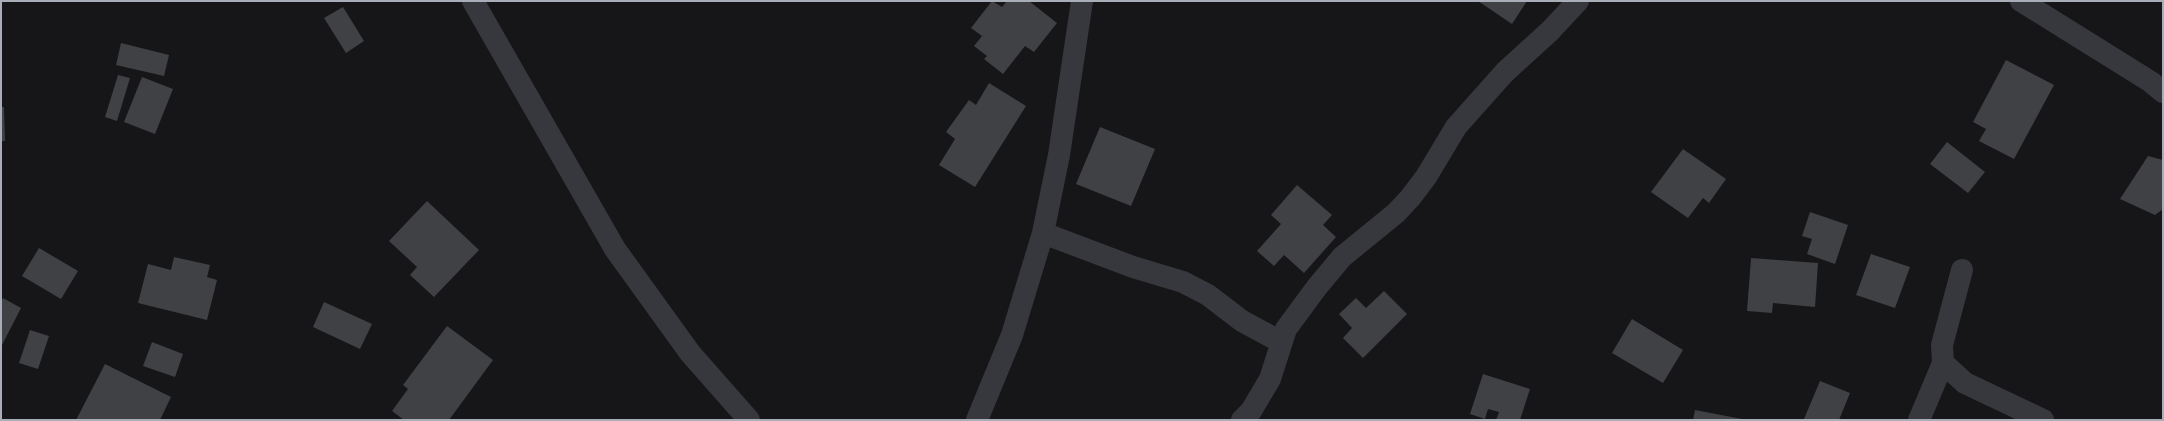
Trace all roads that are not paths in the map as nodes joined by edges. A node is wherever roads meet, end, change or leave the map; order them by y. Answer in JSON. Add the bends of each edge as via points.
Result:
{"nodes":[{"id":1,"x":473,"y":1,"type":"edge"},
{"id":2,"x":1082,"y":1,"type":"edge"},
{"id":3,"x":1578,"y":1,"type":"edge"},
{"id":4,"x":2021,"y":1,"type":"edge"},
{"id":5,"x":2163,"y":92,"type":"edge"},
{"id":6,"x":1043,"y":233,"type":"junction"},
{"id":7,"x":1962,"y":270,"type":"dead end"},
{"id":8,"x":1281,"y":342,"type":"junction"},
{"id":9,"x":1943,"y":363,"type":"junction"},
{"id":10,"x":749,"y":420,"type":"edge"},
{"id":11,"x":976,"y":420,"type":"edge"},
{"id":12,"x":1242,"y":420,"type":"edge"},
{"id":13,"x":1919,"y":420,"type":"edge"},
{"id":14,"x":2043,"y":420,"type":"edge"}],
"edges":[{"from":1,"to":10,"type":"street","via":[[615,249],[690,353]]},
{"from":2,"to":6,"type":"street","via":[[1059,155]]},
{"from":3,"to":8,"type":"street","via":[[1505,72],[1456,127],[1426,178],[1410,198],[1342,257],[1286,329]]},
{"from":4,"to":5,"type":"street"},
{"from":6,"to":8,"type":"street","via":[[1183,282],[1208,295],[1242,321]]},
{"from":6,"to":11,"type":"street","via":[[1012,335]]},
{"from":7,"to":9,"type":"street","via":[[1942,345]]},
{"from":8,"to":12,"type":"street","via":[[1270,379],[1251,411]]},
{"from":9,"to":13,"type":"street"},
{"from":9,"to":14,"type":"street","via":[[1965,383]]}]}
